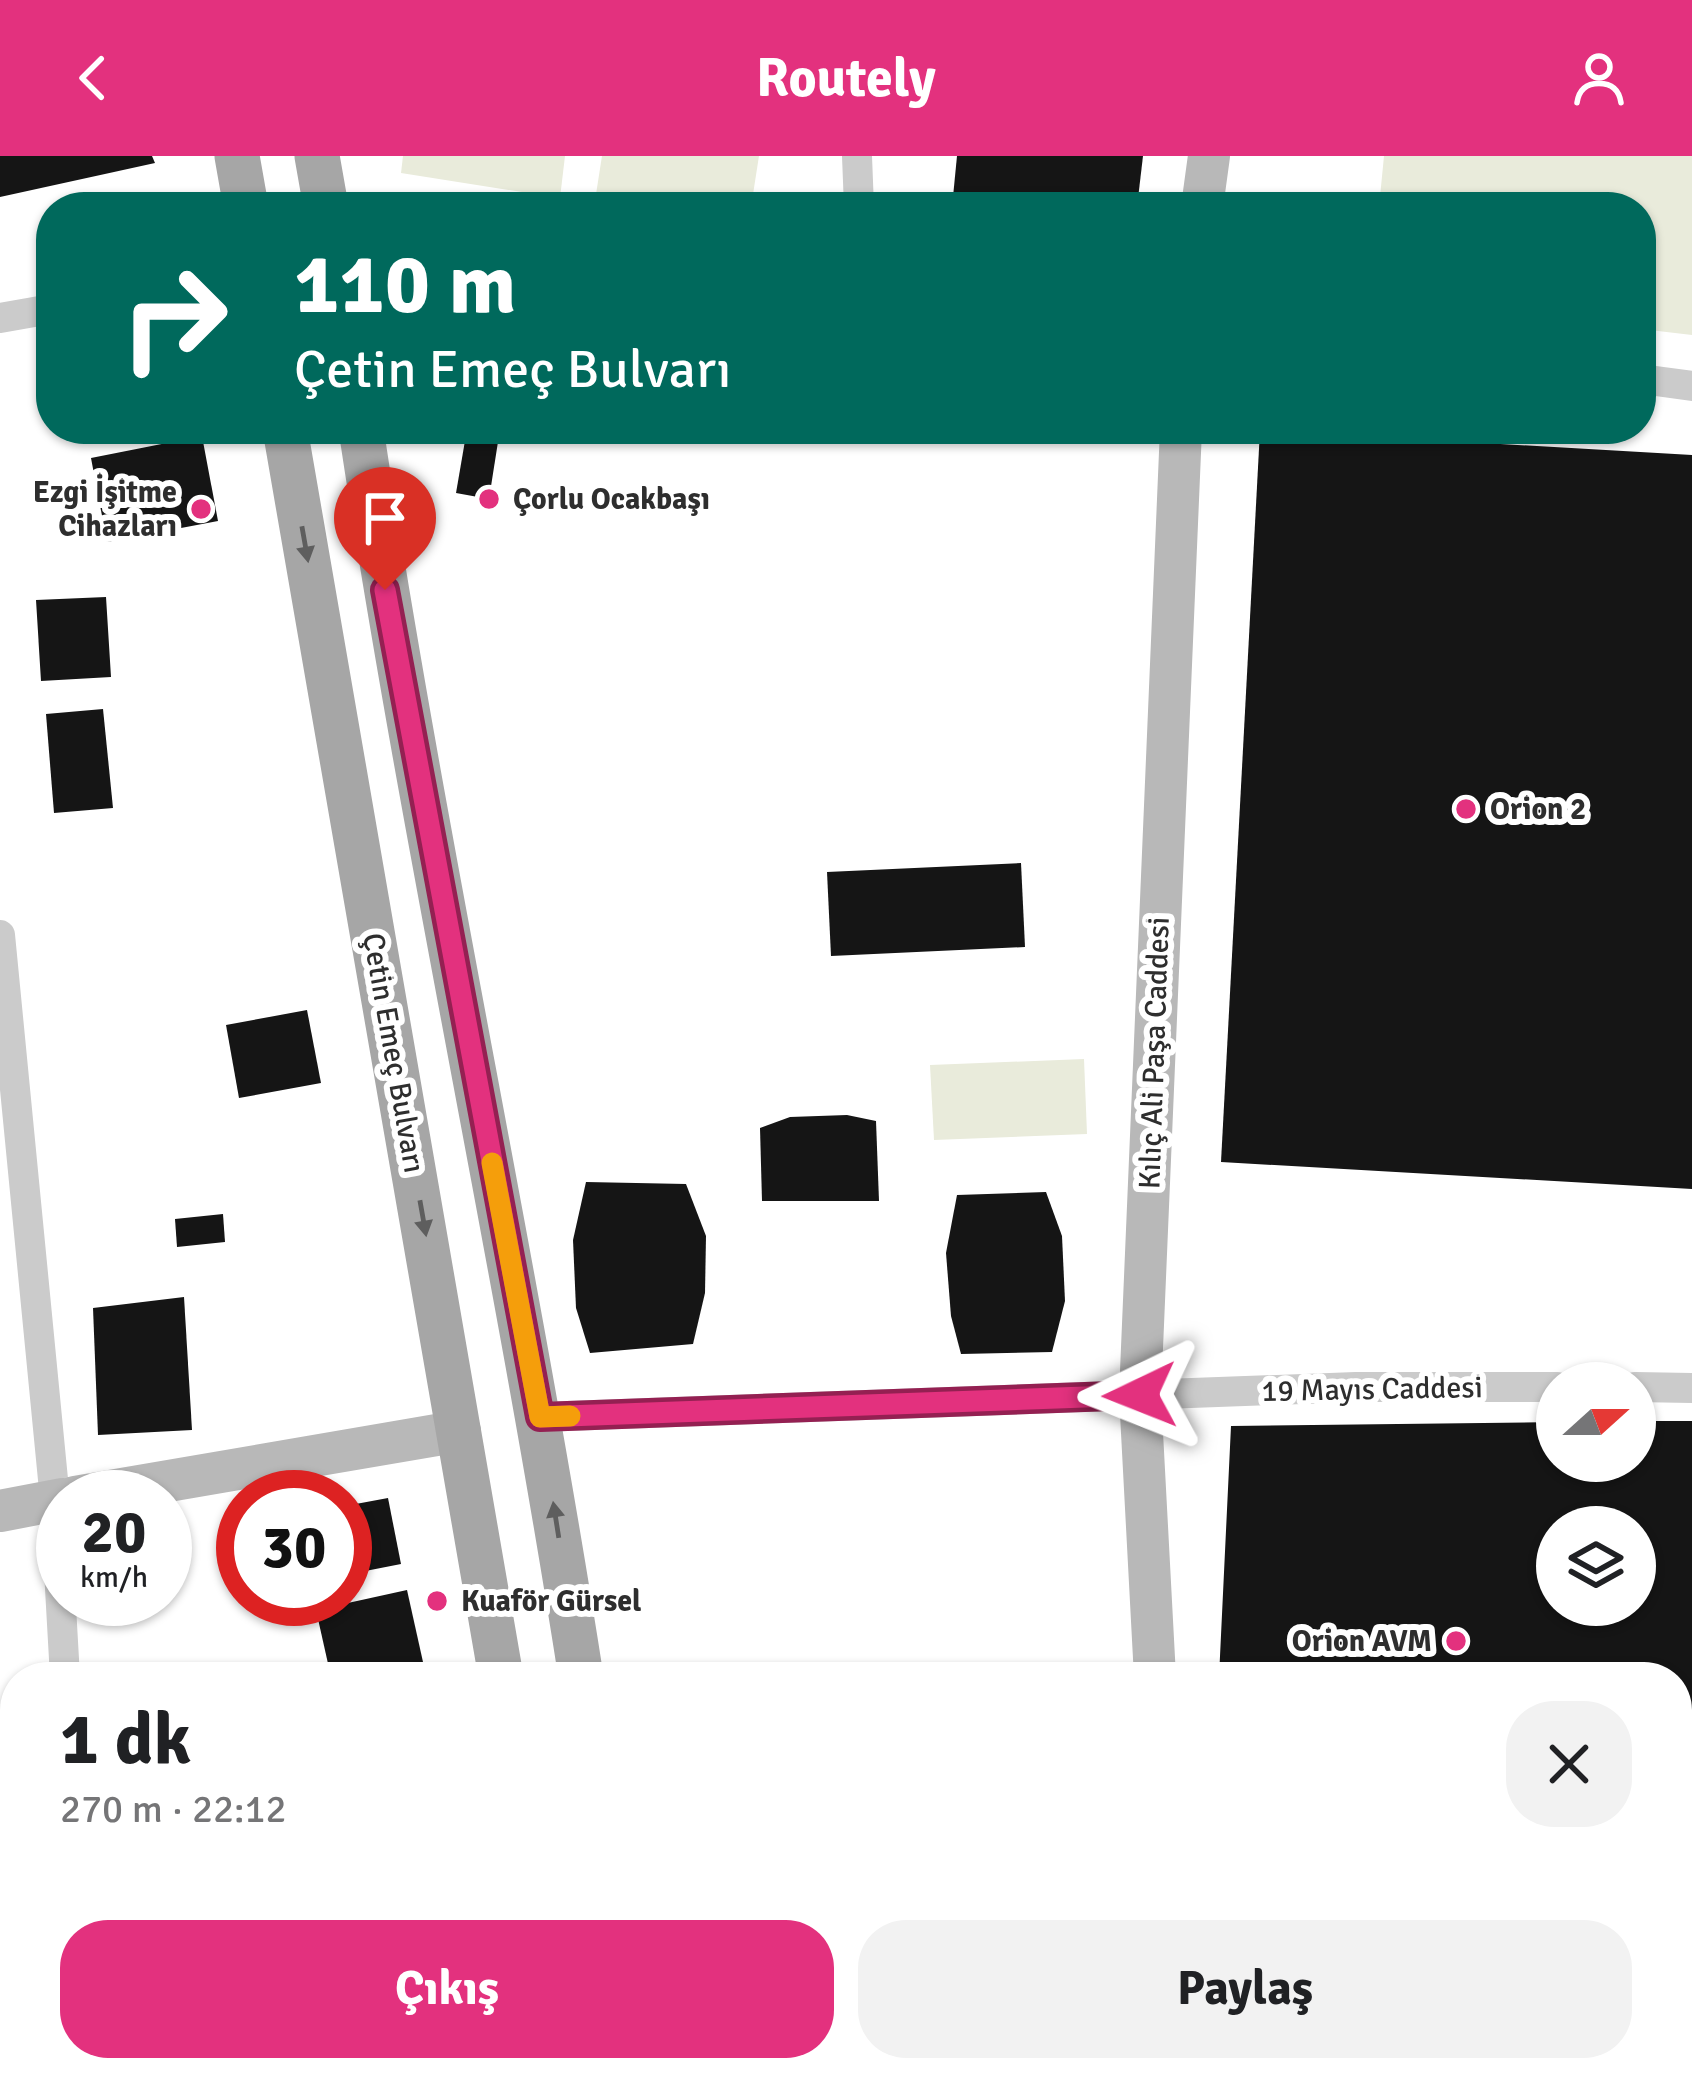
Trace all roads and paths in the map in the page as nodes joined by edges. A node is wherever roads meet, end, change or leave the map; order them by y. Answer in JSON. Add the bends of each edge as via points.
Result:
{"nodes":[{"id":1,"x":237,"y":156,"type":"edge"},
{"id":2,"x":317,"y":156,"type":"edge"},
{"id":3,"x":857,"y":156,"type":"edge"},
{"id":4,"x":1210,"y":156,"type":"edge"},
{"id":5,"x":243,"y":192,"type":"edge"},
{"id":6,"x":323,"y":192,"type":"edge"},
{"id":7,"x":858,"y":192,"type":"edge"},
{"id":8,"x":1204,"y":192,"type":"edge"},
{"id":9,"x":36,"y":311,"type":"edge"},
{"id":10,"x":0,"y":318,"type":"edge"},
{"id":11,"x":1656,"y":381,"type":"edge"},
{"id":12,"x":1692,"y":386,"type":"edge"},
{"id":13,"x":288,"y":444,"type":"edge"},
{"id":14,"x":363,"y":444,"type":"edge"},
{"id":15,"x":1179,"y":444,"type":"edge"},
{"id":16,"x":0,"y":934,"type":"edge"},
{"id":17,"x":1536,"y":1387,"type":"edge"},
{"id":18,"x":1656,"y":1388,"type":"edge"},
{"id":19,"x":1692,"y":1388,"type":"edge"},
{"id":20,"x":1140,"y":1395,"type":"junction"},
{"id":21,"x":540,"y":1417,"type":"junction"},
{"id":22,"x":460,"y":1431,"type":"junction"},
{"id":23,"x":61,"y":1470,"type":"edge"},
{"id":24,"x":192,"y":1477,"type":"edge"},
{"id":25,"x":36,"y":1504,"type":"edge"},
{"id":26,"x":0,"y":1511,"type":"edge"},
{"id":27,"x":65,"y":1626,"type":"edge"},
{"id":28,"x":65,"y":1662,"type":"edge"},
{"id":29,"x":498,"y":1662,"type":"edge"},
{"id":30,"x":579,"y":1662,"type":"edge"},
{"id":31,"x":1154,"y":1662,"type":"edge"}],
"edges":[{"from":1,"to":5,"type":"main road"},
{"from":2,"to":6,"type":"main road"},
{"from":3,"to":7,"type":"street"},
{"from":4,"to":8,"type":"street"},
{"from":9,"to":10,"type":"street"},
{"from":11,"to":12,"type":"street"},
{"from":13,"to":22,"type":"main road","name":"Çetin Emeç Bulvarı","one_way":true},
{"from":14,"to":21,"type":"main road","via":[[397,670]]},
{"from":15,"to":20,"type":"street","name":"Kılıç Ali Paşa Caddesi"},
{"from":16,"to":23,"type":"street"},
{"from":17,"to":20,"type":"street","name":"19 Mayıs Caddesi"},
{"from":18,"to":19,"type":"street"},
{"from":20,"to":21,"type":"street","name":"19 Mayıs Caddesi"},
{"from":20,"to":31,"type":"street","name":"Kılıç Ali Paşa Caddesi"},
{"from":30,"to":21,"type":"main road","one_way":true},
{"from":22,"to":24,"type":"street"},
{"from":22,"to":29,"type":"main road","name":"Çetin Emeç Bulvarı"},
{"from":25,"to":26,"type":"street"},
{"from":27,"to":28,"type":"street"}]}
